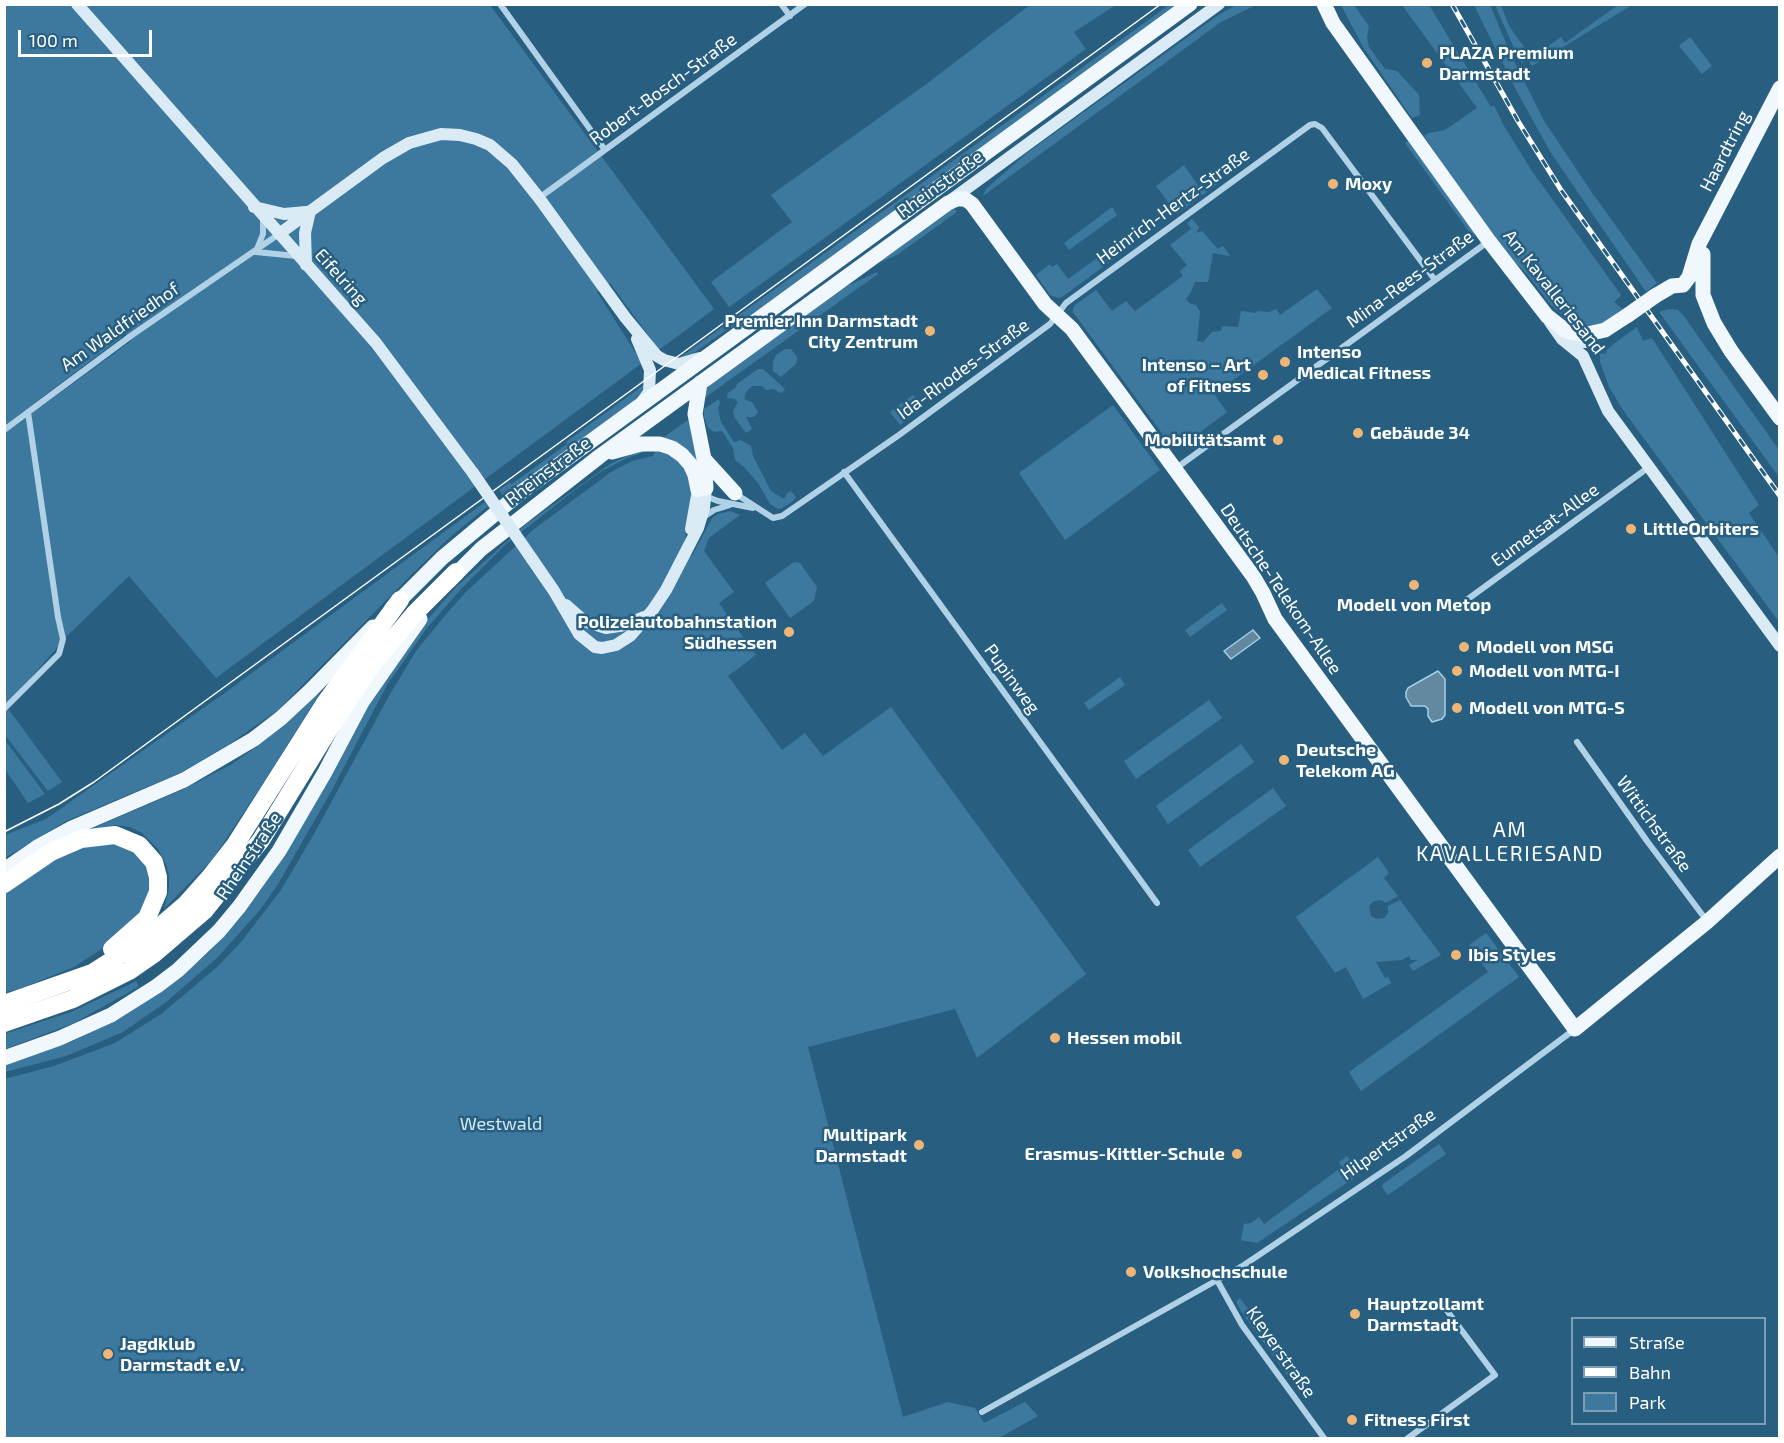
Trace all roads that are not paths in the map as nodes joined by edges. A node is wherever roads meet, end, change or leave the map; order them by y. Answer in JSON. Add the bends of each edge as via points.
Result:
{"nodes":[{"id":1,"x":77,"y":4,"type":"edge"},
{"id":2,"x":500,"y":4,"type":"edge"},
{"id":3,"x":782,"y":4,"type":"edge"},
{"id":4,"x":805,"y":4,"type":"edge"},
{"id":5,"x":1190,"y":4,"type":"edge"},
{"id":6,"x":1219,"y":4,"type":"edge"},
{"id":7,"x":1314,"y":4,"type":"edge"},
{"id":8,"x":1324,"y":4,"type":"edge"},
{"id":9,"x":790,"y":16,"type":"junction"},
{"id":10,"x":1333,"y":23,"type":"junction"},
{"id":11,"x":1779,"y":88,"type":"edge"},
{"id":12,"x":605,"y":150,"type":"junction"},
{"id":13,"x":539,"y":198,"type":"junction"},
{"id":14,"x":948,"y":203,"type":"junction"},
{"id":15,"x":254,"y":207,"type":"junction"},
{"id":16,"x":310,"y":212,"type":"junction"},
{"id":17,"x":263,"y":217,"type":"junction"},
{"id":18,"x":1705,"y":233,"type":"junction"},
{"id":19,"x":279,"y":234,"type":"junction"},
{"id":20,"x":1489,"y":241,"type":"junction"},
{"id":21,"x":255,"y":252,"type":"junction"},
{"id":22,"x":302,"y":260,"type":"junction"},
{"id":23,"x":1435,"y":280,"type":"junction"},
{"id":24,"x":1683,"y":285,"type":"junction"},
{"id":25,"x":1704,"y":300,"type":"junction"},
{"id":26,"x":1057,"y":315,"type":"junction"},
{"id":27,"x":1547,"y":316,"type":"junction"},
{"id":28,"x":625,"y":317,"type":"junction"},
{"id":29,"x":1605,"y":330,"type":"junction"},
{"id":30,"x":1591,"y":342,"type":"junction"},
{"id":31,"x":709,"y":355,"type":"junction"},
{"id":32,"x":1583,"y":356,"type":"junction"},
{"id":33,"x":700,"y":383,"type":"junction"},
{"id":34,"x":638,"y":408,"type":"junction"},
{"id":35,"x":28,"y":412,"type":"junction"},
{"id":36,"x":1779,"y":418,"type":"edge"},
{"id":37,"x":4,"y":430,"type":"edge"},
{"id":38,"x":600,"y":456,"type":"junction"},
{"id":39,"x":704,"y":459,"type":"junction"},
{"id":40,"x":1650,"y":467,"type":"junction"},
{"id":41,"x":1175,"y":469,"type":"junction"},
{"id":42,"x":844,"y":472,"type":"junction"},
{"id":43,"x":707,"y":490,"type":"junction"},
{"id":44,"x":734,"y":499,"type":"junction"},
{"id":45,"x":756,"y":508,"type":"junction"},
{"id":46,"x":701,"y":519,"type":"junction"},
{"id":47,"x":686,"y":554,"type":"junction"},
{"id":48,"x":456,"y":572,"type":"junction"},
{"id":49,"x":554,"y":591,"type":"junction"},
{"id":50,"x":400,"y":600,"type":"junction"},
{"id":51,"x":1457,"y":607,"type":"dead end"},
{"id":52,"x":652,"y":611,"type":"junction"},
{"id":53,"x":1779,"y":646,"type":"edge"},
{"id":54,"x":4,"y":709,"type":"edge"},
{"id":55,"x":1577,"y":742,"type":"dead end"},
{"id":56,"x":1779,"y":856,"type":"edge"},
{"id":57,"x":4,"y":870,"type":"edge"},
{"id":58,"x":4,"y":884,"type":"edge"},
{"id":59,"x":1157,"y":903,"type":"dead end"},
{"id":60,"x":1707,"y":922,"type":"junction"},
{"id":61,"x":4,"y":1004,"type":"edge"},
{"id":62,"x":4,"y":1023,"type":"edge"},
{"id":63,"x":1575,"y":1029,"type":"junction"},
{"id":64,"x":4,"y":1058,"type":"edge"},
{"id":65,"x":1217,"y":1280,"type":"junction"},
{"id":66,"x":1443,"y":1304,"type":"dead end"},
{"id":67,"x":982,"y":1412,"type":"dead end"},
{"id":68,"x":1324,"y":1438,"type":"edge"},
{"id":69,"x":1408,"y":1438,"type":"edge"}],
"edges":[{"from":1,"to":15,"type":"main road","name":"Eifelring"},
{"from":2,"to":12,"type":"street"},
{"from":3,"to":9,"type":"street"},
{"from":4,"to":9,"type":"street","name":"Robert-Bosch-Straße"},
{"from":5,"to":31,"type":"main road","name":"Rheinstraße"},
{"from":6,"to":14,"type":"main road","name":"Rheinstraße"},
{"from":7,"to":10,"type":"main road","name":"Am Kavalleriesand"},
{"from":8,"to":10,"type":"main road","name":"Am Kavalleriesand"},
{"from":9,"to":12,"type":"street","name":"Robert-Bosch-Straße"},
{"from":10,"to":20,"type":"main road","name":"Am Kavalleriesand"},
{"from":11,"to":18,"type":"main road","name":"Haardtring"},
{"from":12,"to":13,"type":"street","name":"Robert-Bosch-Straße"},
{"from":13,"to":16,"type":"main road","via":[[512,164],[490,145],[469,137],[441,134],[399,147]]},
{"from":13,"to":28,"type":"main road"},
{"from":14,"to":26,"type":"main road","name":"Deutsche-Telekom-Allee","via":[[961,199],[972,204]]},
{"from":14,"to":33,"type":"main road","name":"Rheinstraße"},
{"from":15,"to":16,"type":"main road","via":[[284,214]]},
{"from":15,"to":17,"type":"main road","name":"Eifelring"},
{"from":16,"to":19,"type":"main road"},
{"from":16,"to":22,"type":"main road"},
{"from":17,"to":19,"type":"main road","name":"Eifelring"},
{"from":17,"to":21,"type":"street","via":[[264,234]]},
{"from":18,"to":24,"type":"main road","name":"Haardtring"},
{"from":18,"to":25,"type":"main road","name":"Haardtring"},
{"from":19,"to":21,"type":"street","name":"Am Waldfriedhof"},
{"from":19,"to":22,"type":"main road","name":"Eifelring"},
{"from":20,"to":23,"type":"street","name":"Mina-Rees-Straße"},
{"from":20,"to":27,"type":"main road","name":"Am Kavalleriesand"},
{"from":21,"to":22,"type":"street"},
{"from":21,"to":35,"type":"street","name":"Am Waldfriedhof","via":[[132,335]]},
{"from":22,"to":49,"type":"main road","name":"Eifelring","bridge":true,"via":[[376,343],[473,473]]},
{"from":23,"to":26,"type":"street","name":"Heinrich-Hertz-Straße","via":[[1322,128],[1310,124],[1066,303]]},
{"from":23,"to":41,"type":"street","name":"Mina-Rees-Straße"},
{"from":24,"to":25,"type":"main road","via":[[1693,288]]},
{"from":24,"to":29,"type":"main road","bridge":true,"via":[[1672,286]]},
{"from":25,"to":36,"type":"main road","name":"Haardtring","via":[[1726,343]]},
{"from":26,"to":41,"type":"main road","name":"Deutsche-Telekom-Allee"},
{"from":26,"to":42,"type":"street","name":"Ida-Rhodes-Straße","via":[[1050,324]]},
{"from":27,"to":29,"type":"main road","via":[[1570,333]]},
{"from":27,"to":30,"type":"main road","via":[[1570,340]]},
{"from":27,"to":32,"type":"main road","name":"Am Kavalleriesand","via":[[1562,339]]},
{"from":28,"to":31,"type":"main road","via":[[664,360],[679,364]]},
{"from":28,"to":34,"type":"main road","via":[[650,370],[649,392]]},
{"from":29,"to":30,"type":"main road"},
{"from":30,"to":32,"type":"main road"},
{"from":31,"to":34,"type":"main road","name":"Rheinstraße"},
{"from":32,"to":40,"type":"main road","name":"Am Kavalleriesand","via":[[1608,411]]},
{"from":33,"to":38,"type":"main road","name":"Rheinstraße"},
{"from":33,"to":39,"type":"main road","via":[[695,414]]},
{"from":34,"to":50,"type":"main road","name":"Rheinstraße","via":[[511,500],[442,558]]},
{"from":35,"to":37,"type":"street","name":"Am Waldfriedhof"},
{"from":35,"to":54,"type":"street","via":[[63,639],[58,654]]},
{"from":38,"to":43,"type":"main road","via":[[641,444],[667,446],[682,454]]},
{"from":38,"to":48,"type":"main road","name":"Rheinstraße","via":[[520,516]]},
{"from":39,"to":43,"type":"main road"},
{"from":39,"to":44,"type":"main road"},
{"from":40,"to":51,"type":"street","name":"Eumetsat-Allee"},
{"from":40,"to":53,"type":"main road","name":"Am Kavalleriesand"},
{"from":41,"to":63,"type":"main road","name":"Deutsche-Telekom-Allee","via":[[1260,587],[1275,619]]},
{"from":42,"to":45,"type":"street","via":[[782,516],[773,518]]},
{"from":42,"to":59,"type":"street","name":"Pupinweg"},
{"from":43,"to":44,"type":"street"},
{"from":43,"to":44,"type":"street"},
{"from":43,"to":46,"type":"main road","name":"Eifelring"},
{"from":43,"to":47,"type":"main road","name":"Eifelring"},
{"from":44,"to":45,"type":"street"},
{"from":44,"to":45,"type":"street"},
{"from":44,"to":46,"type":"street"},
{"from":46,"to":47,"type":"main road","name":"Eifelring"},
{"from":47,"to":52,"type":"main road","name":"Eifelring"},
{"from":48,"to":62,"type":"highway","via":[[372,665],[261,840],[204,911],[129,971],[73,999]]},
{"from":48,"to":64,"type":"main road","name":"Rheinstraße","via":[[362,702],[279,851],[219,931],[171,975],[111,1015]]},
{"from":49,"to":52,"type":"main road","name":"Eifelring","via":[[584,621],[606,628],[631,623]]},
{"from":49,"to":52,"type":"main road","name":"Eifelring","via":[[579,634],[599,648],[625,641]]},
{"from":50,"to":57,"type":"main road","name":"Rheinstraße","via":[[310,691],[254,739],[184,780],[70,829]]},
{"from":50,"to":61,"type":"highway","via":[[325,703],[235,845],[186,904],[144,940],[92,973]]},
{"from":55,"to":60,"type":"street","name":"Wittichstraße"},
{"from":56,"to":60,"type":"main road","name":"Hilpertstraße"},
{"from":58,"to":61,"type":"highway","via":[[66,844],[115,835],[139,845],[154,862],[158,877],[158,892],[147,918],[118,945],[77,970]]},
{"from":60,"to":63,"type":"main road","name":"Hilpertstraße"},
{"from":63,"to":65,"type":"street","name":"Hilpertstraße","via":[[1390,1167]]},
{"from":65,"to":67,"type":"street","name":"Hilpertstraße"},
{"from":65,"to":68,"type":"street","name":"Kleyerstraße","via":[[1242,1325]]},
{"from":66,"to":69,"type":"street","via":[[1495,1375]]}]}
